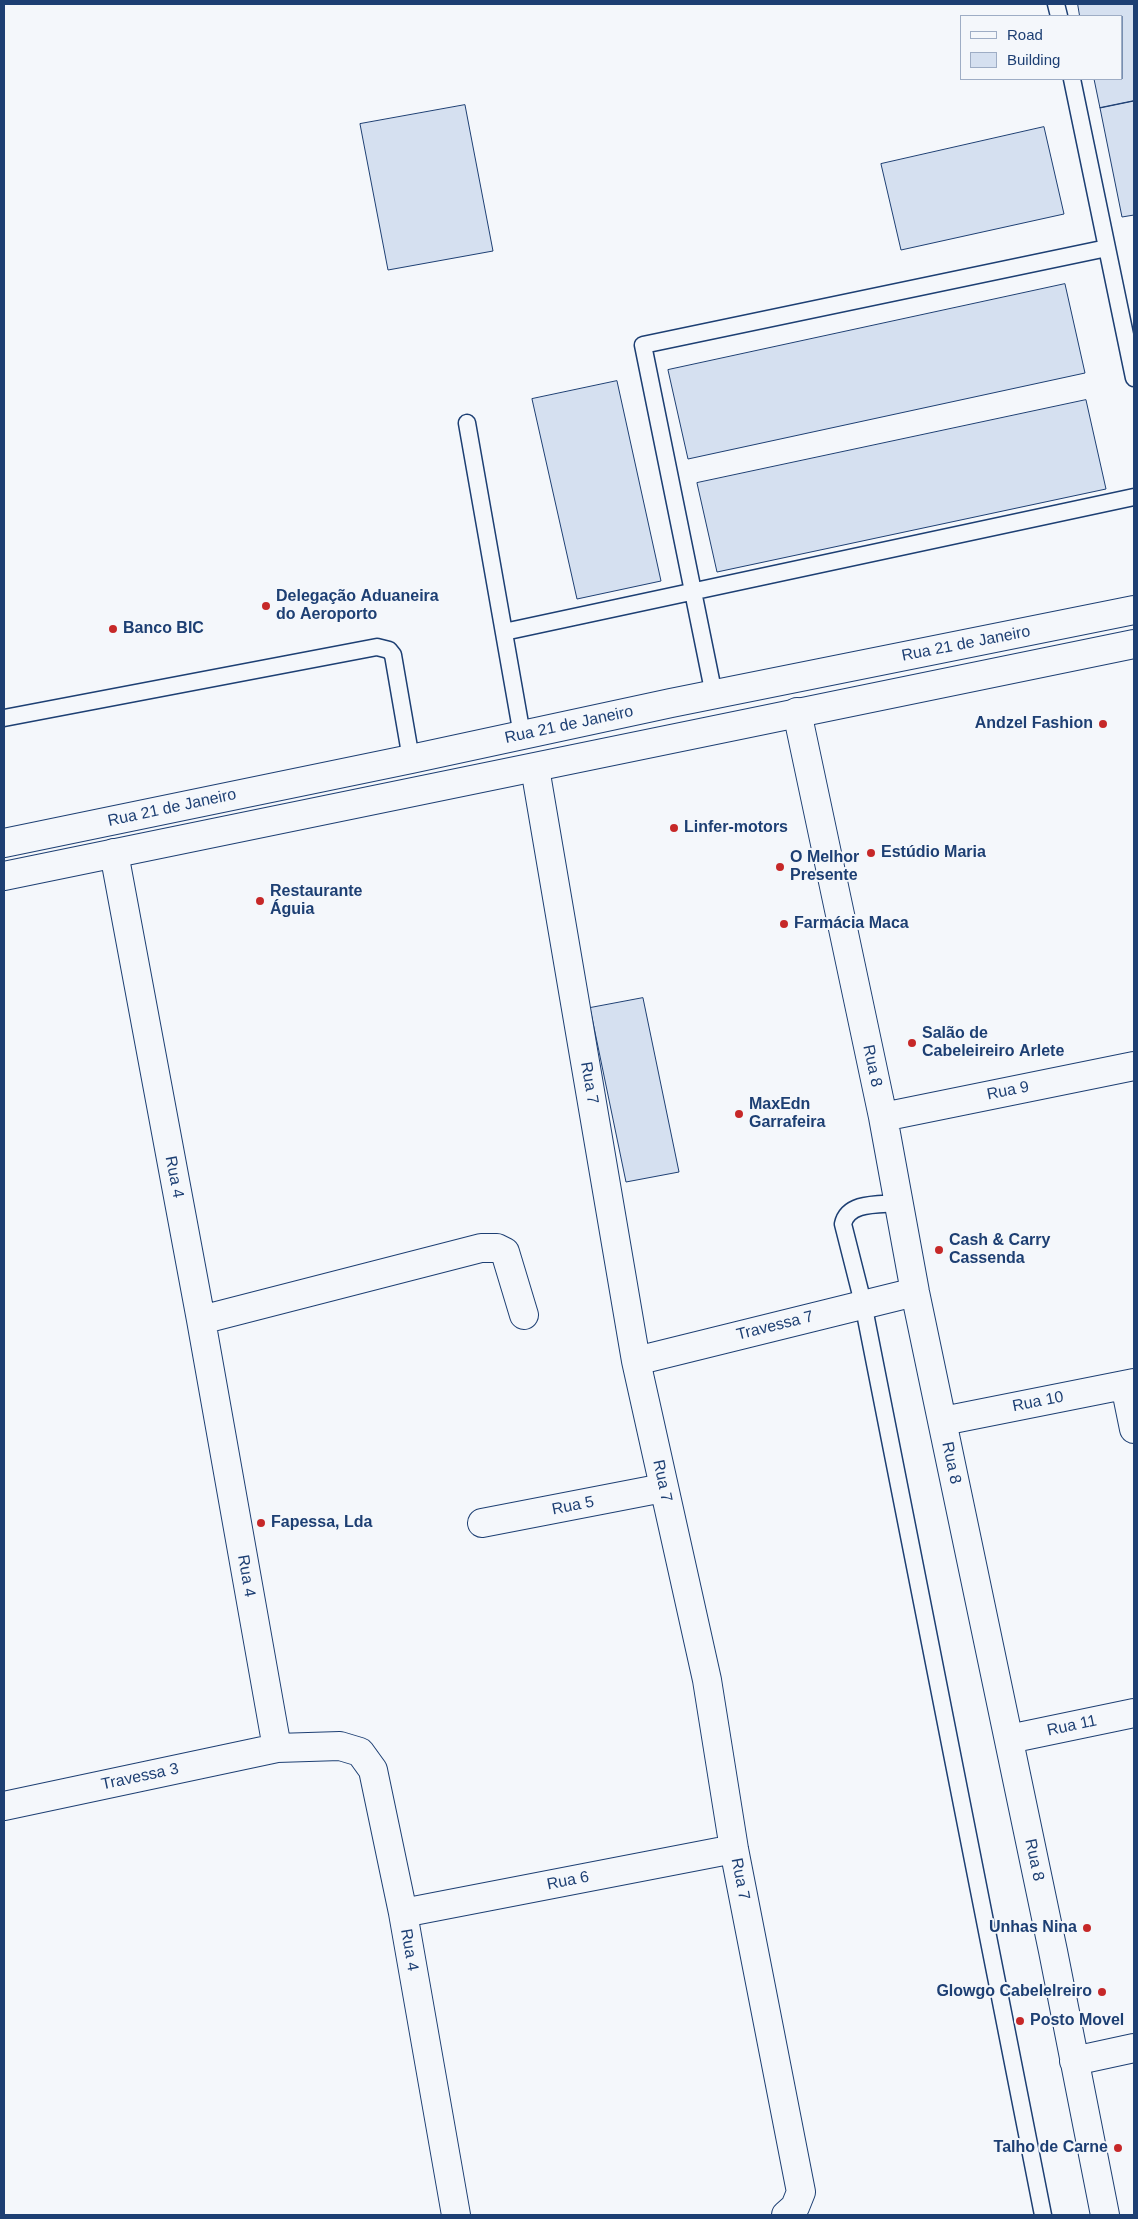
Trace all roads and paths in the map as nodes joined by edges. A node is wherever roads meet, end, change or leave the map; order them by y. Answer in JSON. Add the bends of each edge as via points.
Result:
{"nodes":[{"id":1,"x":1072,"y":80,"type":"edge"},
{"id":2,"x":1107,"y":248,"type":"junction"},
{"id":3,"x":1134,"y":378,"type":"edge"},
{"id":4,"x":466,"y":423,"type":"dead end"},
{"id":5,"x":1134,"y":497,"type":"edge"},
{"id":6,"x":692,"y":591,"type":"junction"},
{"id":7,"x":1134,"y":610,"type":"edge"},
{"id":8,"x":504,"y":632,"type":"junction"},
{"id":9,"x":1134,"y":644,"type":"edge"},
{"id":10,"x":714,"y":694,"type":"junction"},
{"id":11,"x":797,"y":712,"type":"junction"},
{"id":12,"x":4,"y":718,"type":"edge"},
{"id":13,"x":522,"y":735,"type":"junction"},
{"id":14,"x":411,"y":759,"type":"junction"},
{"id":15,"x":535,"y":768,"type":"junction"},
{"id":16,"x":4,"y":843,"type":"edge"},
{"id":17,"x":114,"y":853,"type":"junction"},
{"id":18,"x":4,"y":876,"type":"edge"},
{"id":19,"x":1134,"y":1066,"type":"edge"},
{"id":20,"x":883,"y":1117,"type":"junction"},
{"id":21,"x":899,"y":1203,"type":"junction"},
{"id":22,"x":915,"y":1292,"type":"junction"},
{"id":23,"x":863,"y":1303,"type":"junction"},
{"id":24,"x":524,"y":1315,"type":"dead end"},
{"id":25,"x":201,"y":1320,"type":"junction"},
{"id":26,"x":636,"y":1361,"type":"junction"},
{"id":27,"x":1130,"y":1384,"type":"edge"},
{"id":28,"x":943,"y":1421,"type":"junction"},
{"id":29,"x":1134,"y":1429,"type":"edge"},
{"id":30,"x":663,"y":1488,"type":"junction"},
{"id":31,"x":482,"y":1523,"type":"dead end"},
{"id":32,"x":1134,"y":1713,"type":"edge"},
{"id":33,"x":1009,"y":1738,"type":"junction"},
{"id":34,"x":277,"y":1748,"type":"junction"},
{"id":35,"x":4,"y":1806,"type":"edge"},
{"id":36,"x":734,"y":1849,"type":"junction"},
{"id":37,"x":403,"y":1913,"type":"junction"},
{"id":38,"x":1134,"y":2048,"type":"edge"},
{"id":39,"x":1074,"y":2061,"type":"junction"},
{"id":40,"x":456,"y":2215,"type":"edge"},
{"id":41,"x":786,"y":2215,"type":"edge"},
{"id":42,"x":1044,"y":2215,"type":"edge"},
{"id":43,"x":1105,"y":2215,"type":"edge"}],
"edges":[{"from":1,"to":2,"type":"lane"},
{"from":2,"to":3,"type":"lane"},
{"from":2,"to":6,"type":"lane","via":[[642,345]]},
{"from":4,"to":8,"type":"lane"},
{"from":5,"to":6,"type":"lane"},
{"from":6,"to":8,"type":"lane"},
{"from":6,"to":10,"type":"lane"},
{"from":7,"to":10,"type":"street","name":"Rua 21 de Janeiro"},
{"from":8,"to":13,"type":"lane"},
{"from":9,"to":11,"type":"street","name":"Rua 21 de Janeiro"},
{"from":10,"to":13,"type":"street","name":"Rua 21 de Janeiro"},
{"from":11,"to":15,"type":"street","name":"Rua 21 de Janeiro"},
{"from":11,"to":20,"type":"street","name":"Rua 8"},
{"from":12,"to":14,"type":"lane","via":[[377,647],[389,650],[393,656]]},
{"from":13,"to":14,"type":"street","name":"Rua 21 de Janeiro"},
{"from":14,"to":16,"type":"street","name":"Rua 21 de Janeiro"},
{"from":15,"to":17,"type":"street","name":"Rua 21 de Janeiro"},
{"from":15,"to":26,"type":"street","name":"Rua 7"},
{"from":17,"to":18,"type":"street","name":"Rua 21 de Janeiro"},
{"from":17,"to":25,"type":"street","name":"Rua 4"},
{"from":19,"to":20,"type":"street","name":"Rua 9"},
{"from":20,"to":21,"type":"street","name":"Rua 8"},
{"from":21,"to":22,"type":"street","name":"Rua 8"},
{"from":21,"to":23,"type":"lane","via":[[854,1208],[845,1215],[843,1224]]},
{"from":22,"to":23,"type":"street","name":"Travessa 7"},
{"from":22,"to":28,"type":"street","name":"Rua 8"},
{"from":23,"to":26,"type":"street","name":"Travessa 7"},
{"from":23,"to":42,"type":"lane"},
{"from":24,"to":25,"type":"street","via":[[505,1252],[497,1248],[481,1248]]},
{"from":25,"to":34,"type":"street","name":"Rua 4"},
{"from":26,"to":30,"type":"street","name":"Rua 7"},
{"from":27,"to":28,"type":"street","name":"Rua 10"},
{"from":27,"to":29,"type":"street"},
{"from":28,"to":33,"type":"street","name":"Rua 8"},
{"from":30,"to":31,"type":"street","name":"Rua 5"},
{"from":30,"to":36,"type":"street","name":"Rua 7","via":[[706,1680]]},
{"from":32,"to":33,"type":"street","name":"Rua 11"},
{"from":33,"to":39,"type":"street","name":"Rua 8"},
{"from":34,"to":35,"type":"street","name":"Travessa 3"},
{"from":34,"to":37,"type":"street","name":"Rua 4","via":[[340,1746],[360,1752],[373,1770]]},
{"from":36,"to":37,"type":"street","name":"Rua 6"},
{"from":36,"to":41,"type":"street","name":"Rua 7","via":[[801,2192],[795,2207]]},
{"from":37,"to":40,"type":"street","name":"Rua 4"},
{"from":38,"to":39,"type":"street"},
{"from":39,"to":43,"type":"street","name":"Rua 8"}]}
